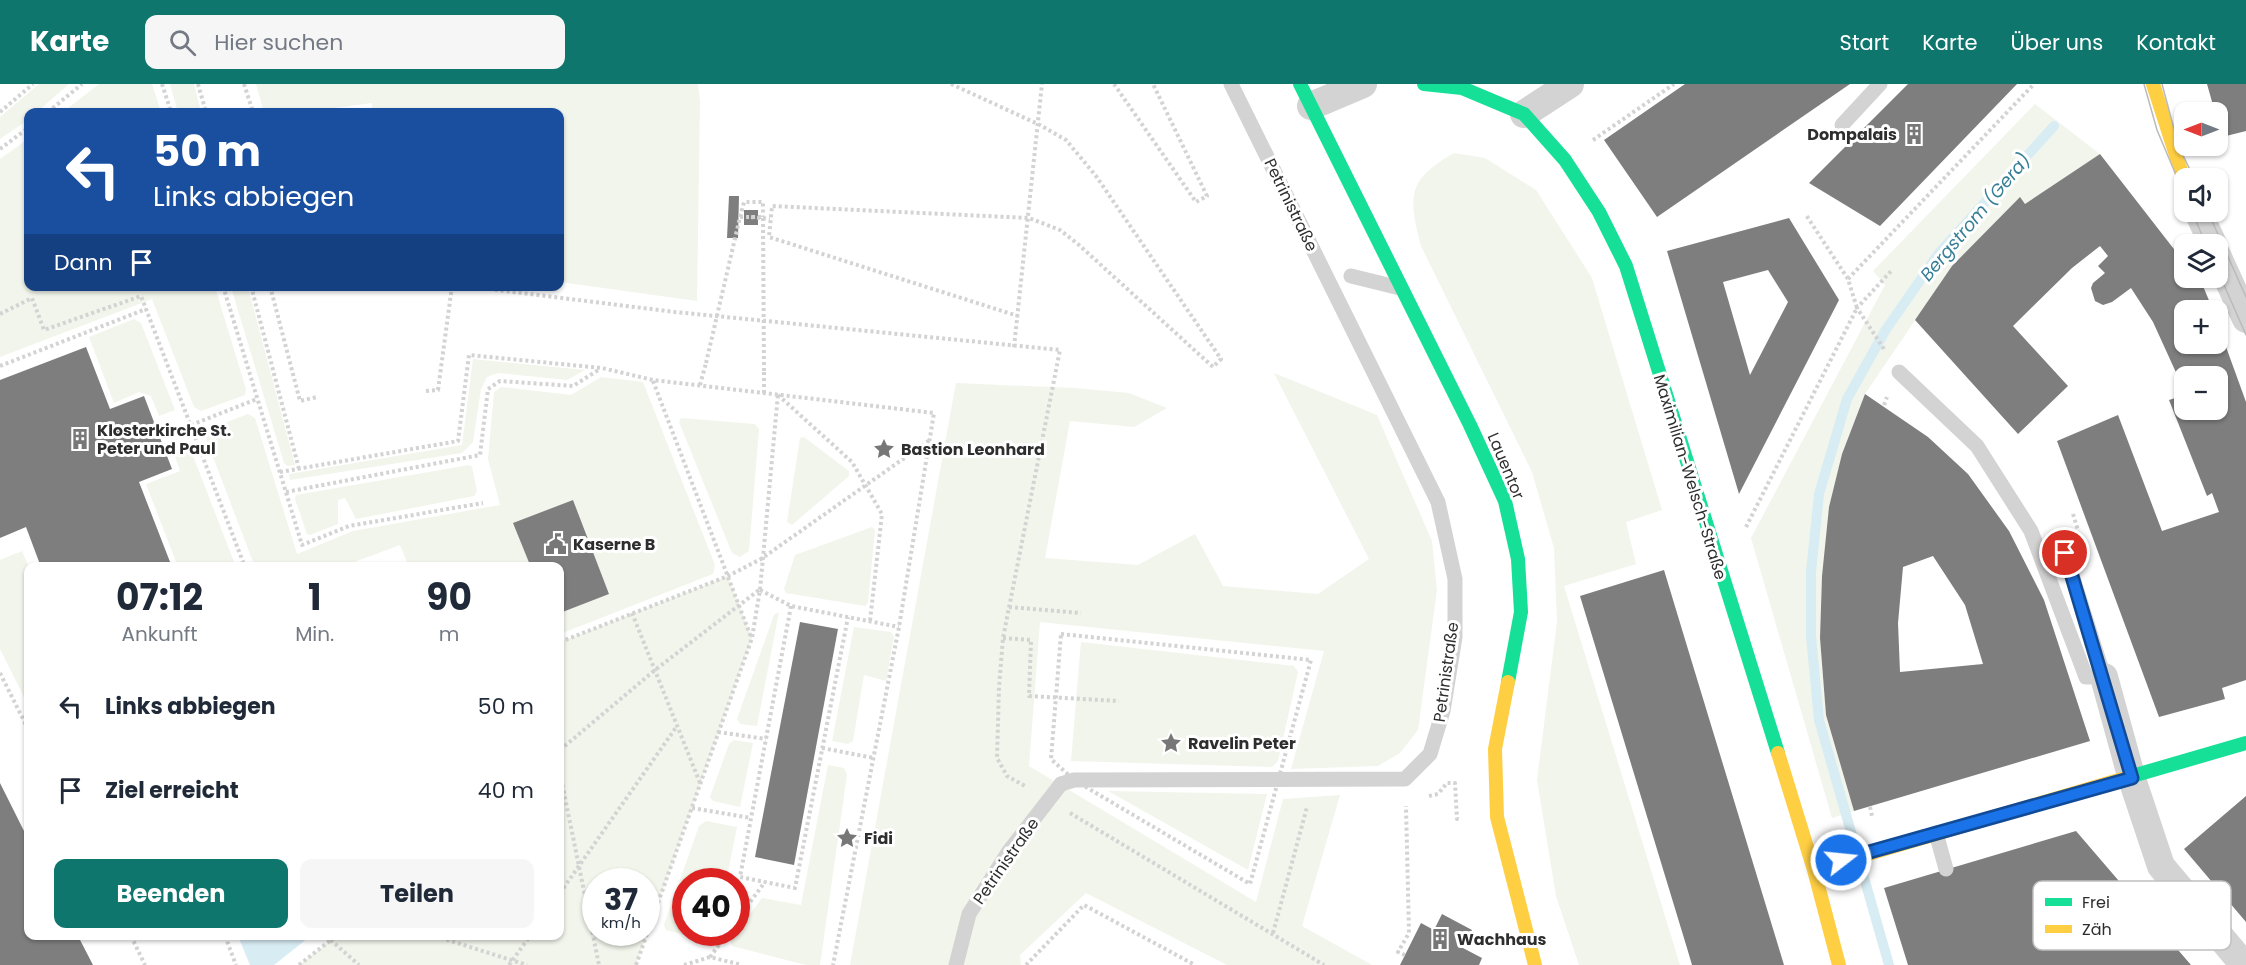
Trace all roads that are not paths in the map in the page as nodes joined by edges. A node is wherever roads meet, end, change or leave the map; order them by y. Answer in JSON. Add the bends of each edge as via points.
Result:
{"nodes":[{"id":1,"x":1231,"y":84,"type":"edge"},
{"id":2,"x":1363,"y":84,"type":"edge"},
{"id":3,"x":1424,"y":84,"type":"edge"},
{"id":4,"x":1570,"y":84,"type":"edge"},
{"id":5,"x":1880,"y":84,"type":"edge"},
{"id":6,"x":2153,"y":84,"type":"edge"},
{"id":7,"x":1306,"y":95,"type":"edge"},
{"id":8,"x":1524,"y":114,"type":"junction"},
{"id":9,"x":1842,"y":125,"type":"dead end"},
{"id":10,"x":2180,"y":168,"type":"edge"},
{"id":11,"x":1351,"y":276,"type":"dead end"},
{"id":12,"x":2228,"y":279,"type":"edge"},
{"id":13,"x":1402,"y":288,"type":"junction"},
{"id":14,"x":2246,"y":319,"type":"edge"},
{"id":15,"x":1899,"y":372,"type":"road end"},
{"id":16,"x":2065,"y":553,"type":"dead end"},
{"id":17,"x":2104,"y":677,"type":"junction"},
{"id":18,"x":2246,"y":743,"type":"edge"},
{"id":19,"x":2132,"y":778,"type":"junction"},
{"id":20,"x":1936,"y":833,"type":"junction"},
{"id":21,"x":1946,"y":869,"type":"dead end"},
{"id":22,"x":1814,"y":870,"type":"junction"},
{"id":23,"x":2174,"y":881,"type":"edge"},
{"id":24,"x":2231,"y":949,"type":"edge"},
{"id":25,"x":956,"y":965,"type":"edge"},
{"id":26,"x":1535,"y":965,"type":"edge"},
{"id":27,"x":1839,"y":965,"type":"edge"},
{"id":28,"x":2244,"y":965,"type":"edge"}],
"edges":[{"from":1,"to":25,"type":"lane","name":"Petrinistraße","bridge":true,"via":[[1438,502],[1455,579],[1455,637],[1443,711],[1430,754],[1405,778],[1068,782],[1009,851],[969,914]]},
{"from":2,"to":7,"type":"street"},
{"from":3,"to":8,"type":"street","name":"Maximilian-Welsch-Straße","via":[[1462,88]]},
{"from":4,"to":8,"type":"street"},
{"from":5,"to":9,"type":"lane"},
{"from":6,"to":10,"type":"street"},
{"from":7,"to":13,"type":"street","name":"Lauentor"},
{"from":8,"to":22,"type":"street","name":"Maximilian-Welsch-Straße","via":[[1565,160],[1599,212],[1626,266]]},
{"from":11,"to":13,"type":"lane"},
{"from":12,"to":14,"type":"street"},
{"from":13,"to":26,"type":"street","name":"Lauentor","via":[[1505,501],[1518,559],[1521,612],[1495,748],[1497,817]]},
{"from":15,"to":17,"type":"lane","via":[[1977,446],[2031,531],[2086,677]]},
{"from":16,"to":17,"type":"lane"},
{"from":17,"to":19,"type":"street"},
{"from":18,"to":19,"type":"street"},
{"from":19,"to":20,"type":"street"},
{"from":19,"to":23,"type":"street","via":[[2161,866]]},
{"from":20,"to":21,"type":"lane"},
{"from":20,"to":22,"type":"street"},
{"from":22,"to":27,"type":"street","name":"Maximilian-Welsch-Straße"},
{"from":24,"to":28,"type":"street"}]}
